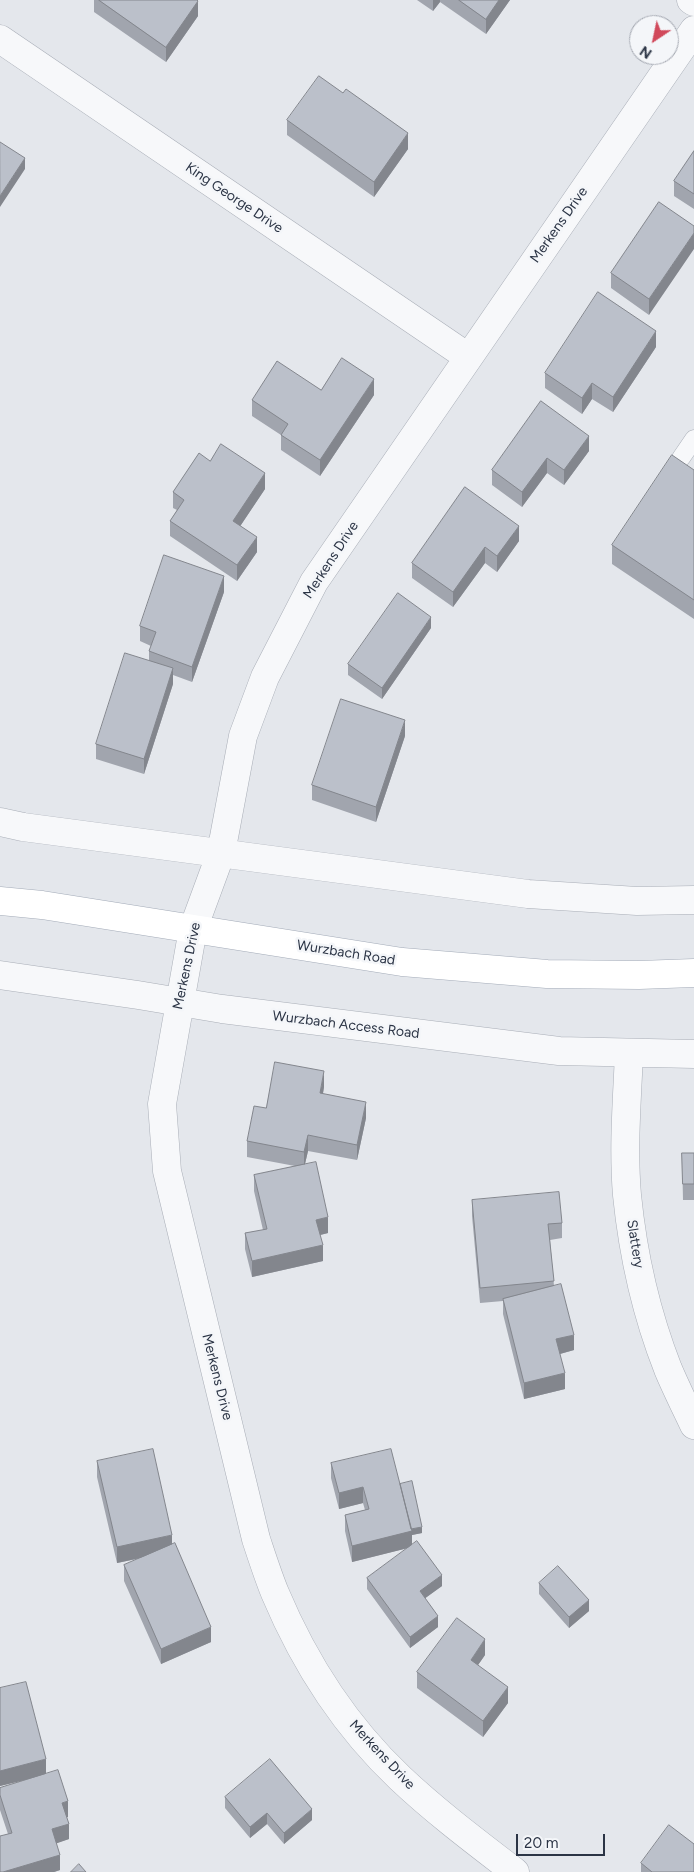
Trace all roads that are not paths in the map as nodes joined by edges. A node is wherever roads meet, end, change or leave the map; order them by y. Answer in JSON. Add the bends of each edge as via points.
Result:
{"nodes":[{"id":1,"x":694,"y":30,"type":"edge"},
{"id":2,"x":0,"y":39,"type":"edge"},
{"id":3,"x":468,"y":357,"type":"junction"},
{"id":4,"x":694,"y":439,"type":"edge"},
{"id":5,"x":681,"y":458,"type":"dead end"},
{"id":6,"x":0,"y":822,"type":"edge"},
{"id":7,"x":221,"y":853,"type":"junction"},
{"id":8,"x":694,"y":900,"type":"edge"},
{"id":9,"x":0,"y":902,"type":"edge"},
{"id":10,"x":193,"y":928,"type":"junction"},
{"id":11,"x":694,"y":974,"type":"edge"},
{"id":12,"x":0,"y":975,"type":"edge"},
{"id":13,"x":179,"y":1002,"type":"junction"},
{"id":14,"x":629,"y":1054,"type":"junction"},
{"id":15,"x":694,"y":1054,"type":"edge"},
{"id":16,"x":694,"y":1425,"type":"edge"},
{"id":17,"x":515,"y":1872,"type":"edge"}],
"edges":[{"from":1,"to":3,"type":"street","name":"Merkens Drive"},
{"from":2,"to":3,"type":"street","name":"King George Drive"},
{"from":3,"to":7,"type":"street","name":"Merkens Drive","via":[[314,582],[265,677],[244,736]]},
{"from":4,"to":5,"type":"lane"},
{"from":6,"to":7,"type":"street"},
{"from":7,"to":8,"type":"street","via":[[528,894],[636,901]]},
{"from":7,"to":10,"type":"street","name":"Merkens Drive"},
{"from":9,"to":10,"type":"main road","name":"Wurzbach Road","via":[[42,905]]},
{"from":10,"to":11,"type":"main road","name":"Wurzbach Road","via":[[402,962],[547,974]]},
{"from":10,"to":13,"type":"street","name":"Merkens Drive"},
{"from":12,"to":13,"type":"street","name":"Wurzbach Access Road"},
{"from":13,"to":14,"type":"street","name":"Wurzbach Access Road","via":[[559,1051]]},
{"from":13,"to":17,"type":"street","name":"Merkens Drive","via":[[162,1104],[166,1171],[256,1539],[274,1592],[298,1644],[361,1737],[442,1815]]},
{"from":14,"to":15,"type":"street","name":"Wurzbach Access Road"},
{"from":14,"to":16,"type":"street","name":"Slattery","via":[[625,1150],[634,1254],[648,1313]]}]}
